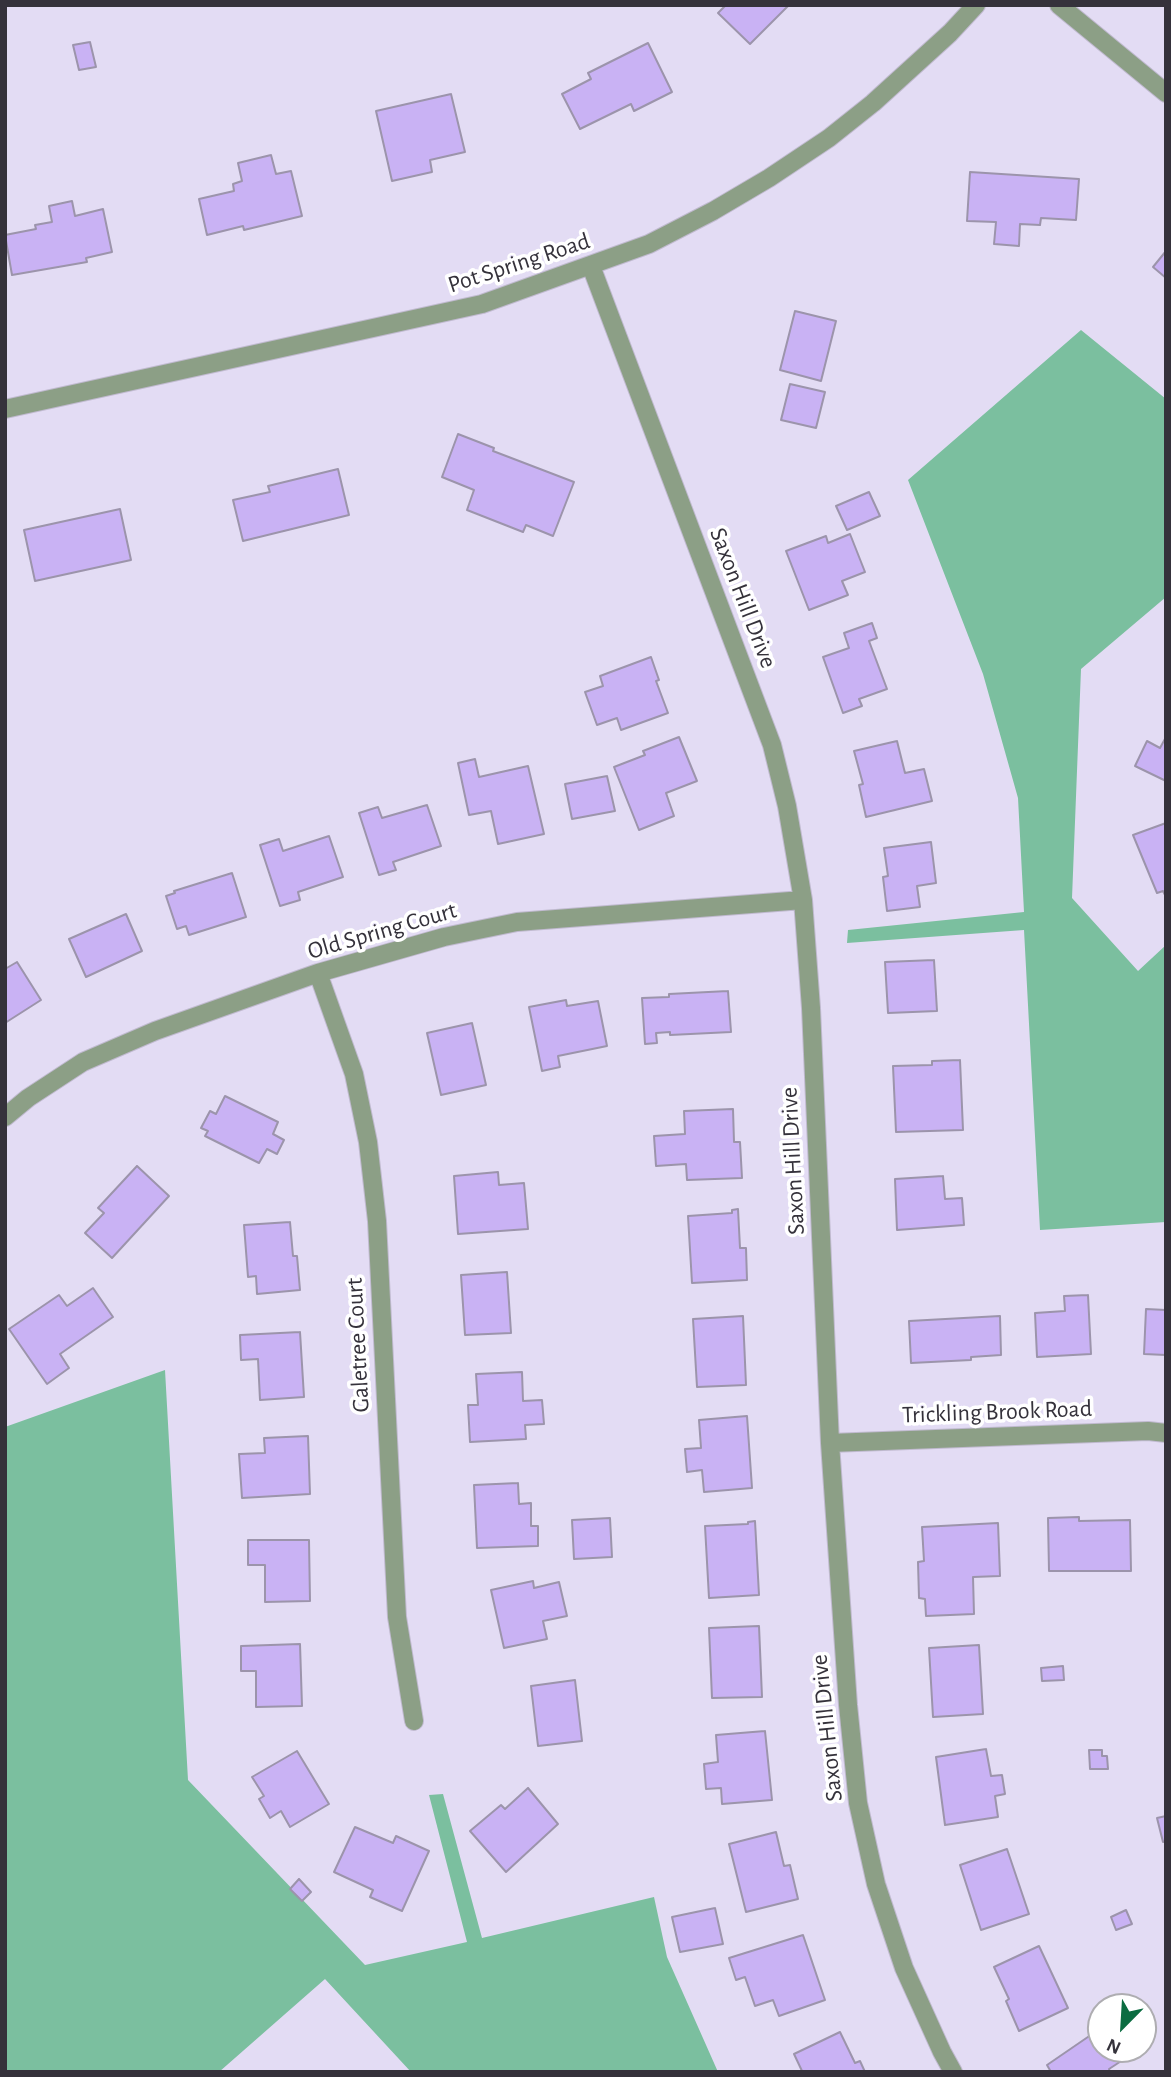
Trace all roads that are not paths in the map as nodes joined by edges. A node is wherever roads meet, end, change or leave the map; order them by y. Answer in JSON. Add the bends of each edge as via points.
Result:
{"nodes":[{"id":1,"x":976,"y":5,"type":"edge"},
{"id":2,"x":1059,"y":5,"type":"edge"},
{"id":3,"x":1166,"y":93,"type":"edge"},
{"id":4,"x":592,"y":266,"type":"junction"},
{"id":5,"x":5,"y":409,"type":"edge"},
{"id":6,"x":803,"y":900,"type":"junction"},
{"id":7,"x":318,"y":973,"type":"junction"},
{"id":8,"x":5,"y":1117,"type":"edge"},
{"id":9,"x":1166,"y":1433,"type":"edge"},
{"id":10,"x":830,"y":1443,"type":"junction"},
{"id":11,"x":414,"y":1721,"type":"dead end"},
{"id":12,"x":953,"y":2072,"type":"edge"}],
"edges":[{"from":1,"to":4,"type":"street","name":"Pot Spring Road","via":[[873,103],[829,138],[713,211],[649,244]]},
{"from":2,"to":3,"type":"street"},
{"from":4,"to":5,"type":"street","name":"Pot Spring Road","via":[[482,304]]},
{"from":4,"to":6,"type":"street","name":"Saxon Hill Drive","via":[[772,745]]},
{"from":6,"to":7,"type":"street","name":"Old Spring Court","via":[[517,922],[444,937]]},
{"from":6,"to":10,"type":"street","name":"Saxon Hill Drive"},
{"from":7,"to":8,"type":"street","name":"Old Spring Court","via":[[83,1062]]},
{"from":7,"to":11,"type":"street","name":"Galetree Court","via":[[354,1074],[368,1142],[377,1221],[397,1617]]},
{"from":9,"to":10,"type":"street","name":"Trickling Brook Road"},
{"from":10,"to":12,"type":"street","name":"Saxon Hill Drive","via":[[858,1803],[876,1884],[904,1968]]}]}
